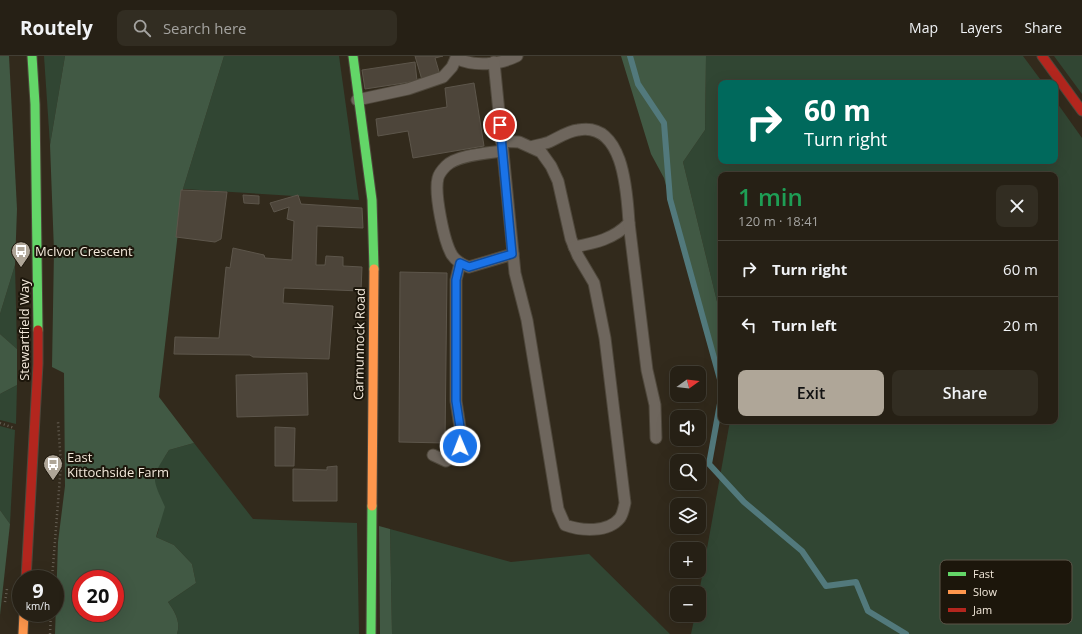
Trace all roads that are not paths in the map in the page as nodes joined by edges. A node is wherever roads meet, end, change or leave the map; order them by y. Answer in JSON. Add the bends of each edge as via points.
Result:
{"nodes":[{"id":1,"x":32,"y":56,"type":"edge"},
{"id":2,"x":353,"y":56,"type":"edge"},
{"id":3,"x":517,"y":56,"type":"edge"},
{"id":4,"x":1042,"y":56,"type":"edge"},
{"id":5,"x":457,"y":57,"type":"edge"},
{"id":6,"x":494,"y":62,"type":"junction"},
{"id":7,"x":357,"y":100,"type":"junction"},
{"id":8,"x":1082,"y":111,"type":"edge"},
{"id":9,"x":502,"y":146,"type":"junction"},
{"id":10,"x":531,"y":147,"type":"junction"},
{"id":11,"x":629,"y":223,"type":"junction"},
{"id":12,"x":574,"y":247,"type":"junction"},
{"id":13,"x":512,"y":254,"type":"junction"},
{"id":14,"x":460,"y":263,"type":"junction"},
{"id":15,"x":656,"y":438,"type":"dead end"},
{"id":16,"x":433,"y":456,"type":"dead end"},
{"id":17,"x":27,"y":570,"type":"edge"},
{"id":18,"x":24,"y":622,"type":"edge"},
{"id":19,"x":23,"y":634,"type":"edge"},
{"id":20,"x":370,"y":634,"type":"edge"}],
"edges":[{"from":1,"to":17,"type":"street","name":"Stewartfield Way","via":[[35,104],[38,364]]},
{"from":2,"to":7,"type":"street","name":"Carmunnock Road"},
{"from":3,"to":6,"type":"lane"},
{"from":4,"to":8,"type":"street"},
{"from":5,"to":6,"type":"lane","via":[[466,63]]},
{"from":5,"to":7,"type":"lane","via":[[443,77],[408,89]]},
{"from":6,"to":9,"type":"lane"},
{"from":7,"to":20,"type":"street","name":"Carmunnock Road","via":[[372,200],[374,242]]},
{"from":9,"to":10,"type":"lane","via":[[519,142]]},
{"from":9,"to":13,"type":"lane"},
{"from":9,"to":14,"type":"lane","via":[[447,164],[438,177],[436,194],[440,214],[452,255]]},
{"from":10,"to":11,"type":"lane","via":[[548,143],[576,130],[589,129],[607,138],[614,146],[625,176]]},
{"from":10,"to":12,"type":"lane","via":[[541,152],[558,181]]},
{"from":11,"to":12,"type":"lane","via":[[621,232],[608,238]]},
{"from":11,"to":15,"type":"lane","via":[[647,370],[655,405]]},
{"from":12,"to":13,"type":"lane","via":[[594,283],[605,338],[625,502],[621,517],[612,524],[593,530],[565,526],[560,517],[527,320]]},
{"from":13,"to":14,"type":"lane","via":[[469,267]]},
{"from":14,"to":16,"type":"lane","via":[[456,280],[456,401],[460,446],[446,461]]},
{"from":18,"to":19,"type":"street"}]}
